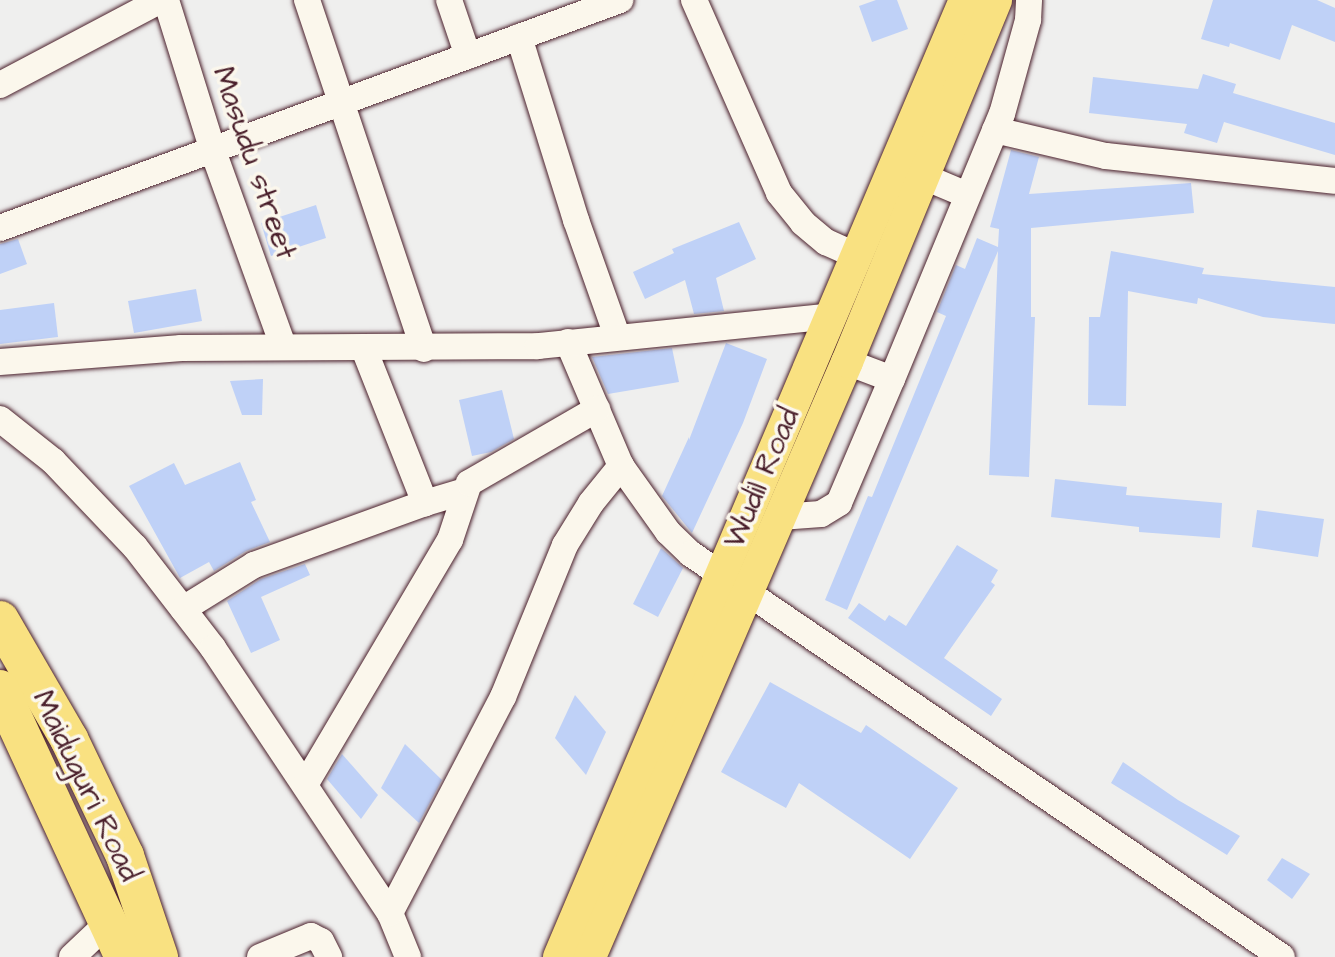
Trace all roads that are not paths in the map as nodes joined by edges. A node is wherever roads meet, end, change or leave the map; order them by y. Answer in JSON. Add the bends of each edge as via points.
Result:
{"nodes":[{"id":1,"x":164,"y":0,"type":"edge"},
{"id":2,"x":307,"y":0,"type":"edge"},
{"id":3,"x":449,"y":0,"type":"edge"},
{"id":4,"x":620,"y":0,"type":"edge"},
{"id":5,"x":694,"y":0,"type":"edge"},
{"id":6,"x":965,"y":0,"type":"edge"},
{"id":7,"x":996,"y":0,"type":"edge"},
{"id":8,"x":1029,"y":0,"type":"edge"},
{"id":9,"x":519,"y":37,"type":"junction"},
{"id":10,"x":468,"y":56,"type":"junction"},
{"id":11,"x":0,"y":85,"type":"edge"},
{"id":12,"x":343,"y":102,"type":"junction"},
{"id":13,"x":995,"y":130,"type":"junction"},
{"id":14,"x":213,"y":151,"type":"junction"},
{"id":15,"x":922,"y":176,"type":"junction"},
{"id":16,"x":1335,"y":181,"type":"edge"},
{"id":17,"x":967,"y":195,"type":"junction"},
{"id":18,"x":0,"y":228,"type":"edge"},
{"id":19,"x":855,"y":255,"type":"junction"},
{"id":20,"x":831,"y":316,"type":"junction"},
{"id":21,"x":617,"y":336,"type":"junction"},
{"id":22,"x":568,"y":342,"type":"junction"},
{"id":23,"x":283,"y":345,"type":"junction"},
{"id":24,"x":364,"y":349,"type":"junction"},
{"id":25,"x":424,"y":349,"type":"junction"},
{"id":26,"x":0,"y":362,"type":"edge"},
{"id":27,"x":847,"y":362,"type":"junction"},
{"id":28,"x":892,"y":379,"type":"junction"},
{"id":29,"x":597,"y":409,"type":"junction"},
{"id":30,"x":0,"y":419,"type":"edge"},
{"id":31,"x":621,"y":466,"type":"junction"},
{"id":32,"x":465,"y":491,"type":"junction"},
{"id":33,"x":425,"y":503,"type":"junction"},
{"id":34,"x":780,"y":517,"type":"junction"},
{"id":35,"x":720,"y":575,"type":"junction"},
{"id":36,"x":749,"y":593,"type":"junction"},
{"id":37,"x":183,"y":609,"type":"junction"},
{"id":38,"x":0,"y":620,"type":"edge"},
{"id":39,"x":0,"y":689,"type":"edge"},
{"id":40,"x":305,"y":785,"type":"junction"},
{"id":41,"x":390,"y":913,"type":"junction"},
{"id":42,"x":110,"y":921,"type":"junction"},
{"id":43,"x":72,"y":957,"type":"edge"},
{"id":44,"x":124,"y":957,"type":"edge"},
{"id":45,"x":159,"y":957,"type":"edge"},
{"id":46,"x":260,"y":957,"type":"edge"},
{"id":47,"x":329,"y":957,"type":"edge"},
{"id":48,"x":408,"y":957,"type":"edge"},
{"id":49,"x":559,"y":957,"type":"edge"},
{"id":50,"x":590,"y":957,"type":"edge"},
{"id":51,"x":1282,"y":957,"type":"edge"}],
"edges":[{"from":1,"to":11,"type":"street"},
{"from":1,"to":14,"type":"street","name":"Masudu street"},
{"from":2,"to":12,"type":"street"},
{"from":3,"to":10,"type":"street"},
{"from":4,"to":9,"type":"street"},
{"from":5,"to":19,"type":"street","via":[[779,193],[815,232]]},
{"from":6,"to":19,"type":"main road","name":"Wudil Road"},
{"from":7,"to":15,"type":"main road","name":"Wudil Road"},
{"from":8,"to":13,"type":"street","via":[[1028,20]]},
{"from":9,"to":10,"type":"street"},
{"from":9,"to":21,"type":"street"},
{"from":10,"to":12,"type":"street"},
{"from":12,"to":14,"type":"street"},
{"from":12,"to":25,"type":"street"},
{"from":13,"to":16,"type":"street","via":[[1106,156]]},
{"from":13,"to":17,"type":"street"},
{"from":14,"to":18,"type":"street"},
{"from":14,"to":23,"type":"street","name":"Masudu street"},
{"from":15,"to":17,"type":"street"},
{"from":15,"to":27,"type":"main road","name":"Wudil Road"},
{"from":17,"to":28,"type":"street"},
{"from":19,"to":20,"type":"main road","name":"Wudil Road"},
{"from":20,"to":21,"type":"street"},
{"from":20,"to":35,"type":"main road","name":"Wudil Road"},
{"from":21,"to":22,"type":"street"},
{"from":22,"to":25,"type":"street"},
{"from":22,"to":29,"type":"street"},
{"from":23,"to":24,"type":"street"},
{"from":23,"to":26,"type":"street"},
{"from":24,"to":25,"type":"street"},
{"from":24,"to":33,"type":"street"},
{"from":27,"to":28,"type":"street"},
{"from":27,"to":34,"type":"main road","name":"Wudil Road"},
{"from":28,"to":34,"type":"street","via":[[839,503],[821,514]]},
{"from":29,"to":31,"type":"street"},
{"from":29,"to":32,"type":"street","via":[[475,478]]},
{"from":30,"to":37,"type":"street","via":[[53,461],[135,547]]},
{"from":31,"to":35,"type":"street","via":[[668,532]]},
{"from":31,"to":41,"type":"street","via":[[565,545],[503,697]]},
{"from":32,"to":33,"type":"street"},
{"from":32,"to":40,"type":"street","via":[[450,540]]},
{"from":33,"to":37,"type":"street","via":[[254,565]]},
{"from":34,"to":36,"type":"main road","name":"Wudil Road"},
{"from":35,"to":36,"type":"street"},
{"from":35,"to":49,"type":"main road","name":"Wudil Road"},
{"from":36,"to":50,"type":"main road","name":"Wudil Road"},
{"from":36,"to":51,"type":"street"},
{"from":37,"to":40,"type":"street"},
{"from":38,"to":45,"type":"highway","name":"Maiduguri Road","via":[[69,739],[125,856]]},
{"from":39,"to":42,"type":"highway","name":"Maiduguri Road"},
{"from":40,"to":41,"type":"street"},
{"from":41,"to":48,"type":"street"},
{"from":42,"to":43,"type":"street"},
{"from":42,"to":44,"type":"highway","name":"Maiduguri Road"},
{"from":46,"to":47,"type":"street","via":[[311,936],[321,941]]}]}
